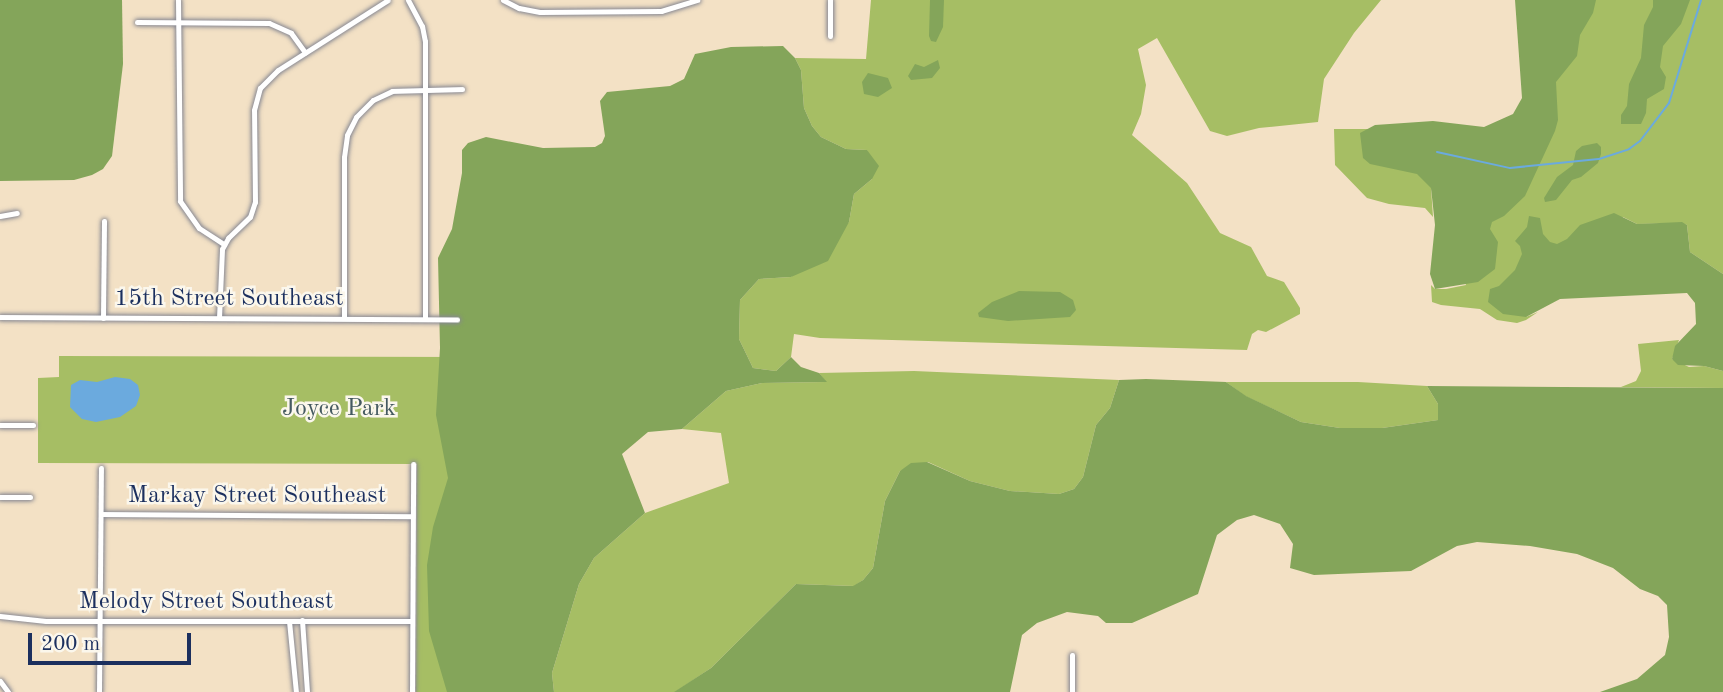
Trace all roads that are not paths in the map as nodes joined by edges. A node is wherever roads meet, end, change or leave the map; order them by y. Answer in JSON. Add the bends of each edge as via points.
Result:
{"nodes":[{"id":1,"x":178,"y":0,"type":"edge"},
{"id":2,"x":388,"y":0,"type":"edge"},
{"id":3,"x":408,"y":0,"type":"edge"},
{"id":4,"x":503,"y":0,"type":"edge"},
{"id":5,"x":697,"y":0,"type":"edge"},
{"id":6,"x":830,"y":0,"type":"edge"},
{"id":7,"x":137,"y":22,"type":"dead end"},
{"id":8,"x":178,"y":22,"type":"junction"},
{"id":9,"x":830,"y":36,"type":"dead end"},
{"id":10,"x":305,"y":52,"type":"junction"},
{"id":11,"x":425,"y":89,"type":"junction"},
{"id":12,"x":462,"y":89,"type":"dead end"},
{"id":13,"x":17,"y":213,"type":"dead end"},
{"id":14,"x":0,"y":216,"type":"edge"},
{"id":15,"x":104,"y":221,"type":"dead end"},
{"id":16,"x":224,"y":244,"type":"junction"},
{"id":17,"x":0,"y":317,"type":"edge"},
{"id":18,"x":103,"y":318,"type":"junction"},
{"id":19,"x":219,"y":318,"type":"junction"},
{"id":20,"x":344,"y":318,"type":"junction"},
{"id":21,"x":425,"y":319,"type":"junction"},
{"id":22,"x":457,"y":319,"type":"dead end"},
{"id":23,"x":0,"y":425,"type":"edge"},
{"id":24,"x":33,"y":425,"type":"dead end"},
{"id":25,"x":413,"y":464,"type":"dead end"},
{"id":26,"x":101,"y":468,"type":"dead end"},
{"id":27,"x":0,"y":497,"type":"edge"},
{"id":28,"x":30,"y":497,"type":"dead end"},
{"id":29,"x":100,"y":514,"type":"junction"},
{"id":30,"x":412,"y":516,"type":"junction"},
{"id":31,"x":0,"y":616,"type":"edge"},
{"id":32,"x":302,"y":620,"type":"junction"},
{"id":33,"x":100,"y":621,"type":"junction"},
{"id":34,"x":289,"y":621,"type":"junction"},
{"id":35,"x":411,"y":621,"type":"junction"},
{"id":36,"x":1072,"y":655,"type":"dead end"},
{"id":37,"x":0,"y":681,"type":"edge"},
{"id":38,"x":8,"y":692,"type":"edge"},
{"id":39,"x":99,"y":692,"type":"edge"},
{"id":40,"x":296,"y":692,"type":"edge"},
{"id":41,"x":307,"y":692,"type":"edge"},
{"id":42,"x":412,"y":692,"type":"edge"},
{"id":43,"x":1072,"y":692,"type":"edge"}],
"edges":[{"from":1,"to":8,"type":"street"},
{"from":2,"to":10,"type":"street"},
{"from":3,"to":11,"type":"street","via":[[424,33]]},
{"from":4,"to":5,"type":"street","via":[[519,8],[553,12],[661,11]]},
{"from":6,"to":9,"type":"street"},
{"from":7,"to":8,"type":"street"},
{"from":8,"to":10,"type":"street","via":[[269,23],[286,29]]},
{"from":8,"to":16,"type":"street","via":[[180,201],[199,228]]},
{"from":10,"to":16,"type":"street","via":[[260,88],[254,110],[253,211]]},
{"from":11,"to":12,"type":"street"},
{"from":11,"to":20,"type":"street","via":[[381,95],[356,117],[347,135]]},
{"from":11,"to":21,"type":"street"},
{"from":13,"to":14,"type":"street"},
{"from":15,"to":18,"type":"street"},
{"from":16,"to":19,"type":"street","via":[[219,264]]},
{"from":17,"to":18,"type":"street","name":"15th Street Southeast"},
{"from":18,"to":19,"type":"street","name":"15th Street Southeast"},
{"from":19,"to":20,"type":"street","name":"15th Street Southeast"},
{"from":20,"to":21,"type":"street","name":"15th Street Southeast"},
{"from":21,"to":22,"type":"street","name":"15th Street Southeast"},
{"from":23,"to":24,"type":"street"},
{"from":25,"to":30,"type":"street"},
{"from":26,"to":29,"type":"street"},
{"from":27,"to":28,"type":"street"},
{"from":29,"to":30,"type":"street","name":"Markay Street Southeast"},
{"from":29,"to":33,"type":"street"},
{"from":30,"to":35,"type":"street"},
{"from":31,"to":33,"type":"street","name":"Melody Street Southeast"},
{"from":32,"to":34,"type":"street","name":"Melody Street Southeast"},
{"from":32,"to":35,"type":"street","name":"Melody Street Southeast"},
{"from":32,"to":41,"type":"street"},
{"from":33,"to":34,"type":"street","name":"Melody Street Southeast"},
{"from":33,"to":39,"type":"street"},
{"from":34,"to":40,"type":"street"},
{"from":35,"to":42,"type":"street"},
{"from":36,"to":43,"type":"street"},
{"from":37,"to":38,"type":"street"}]}
